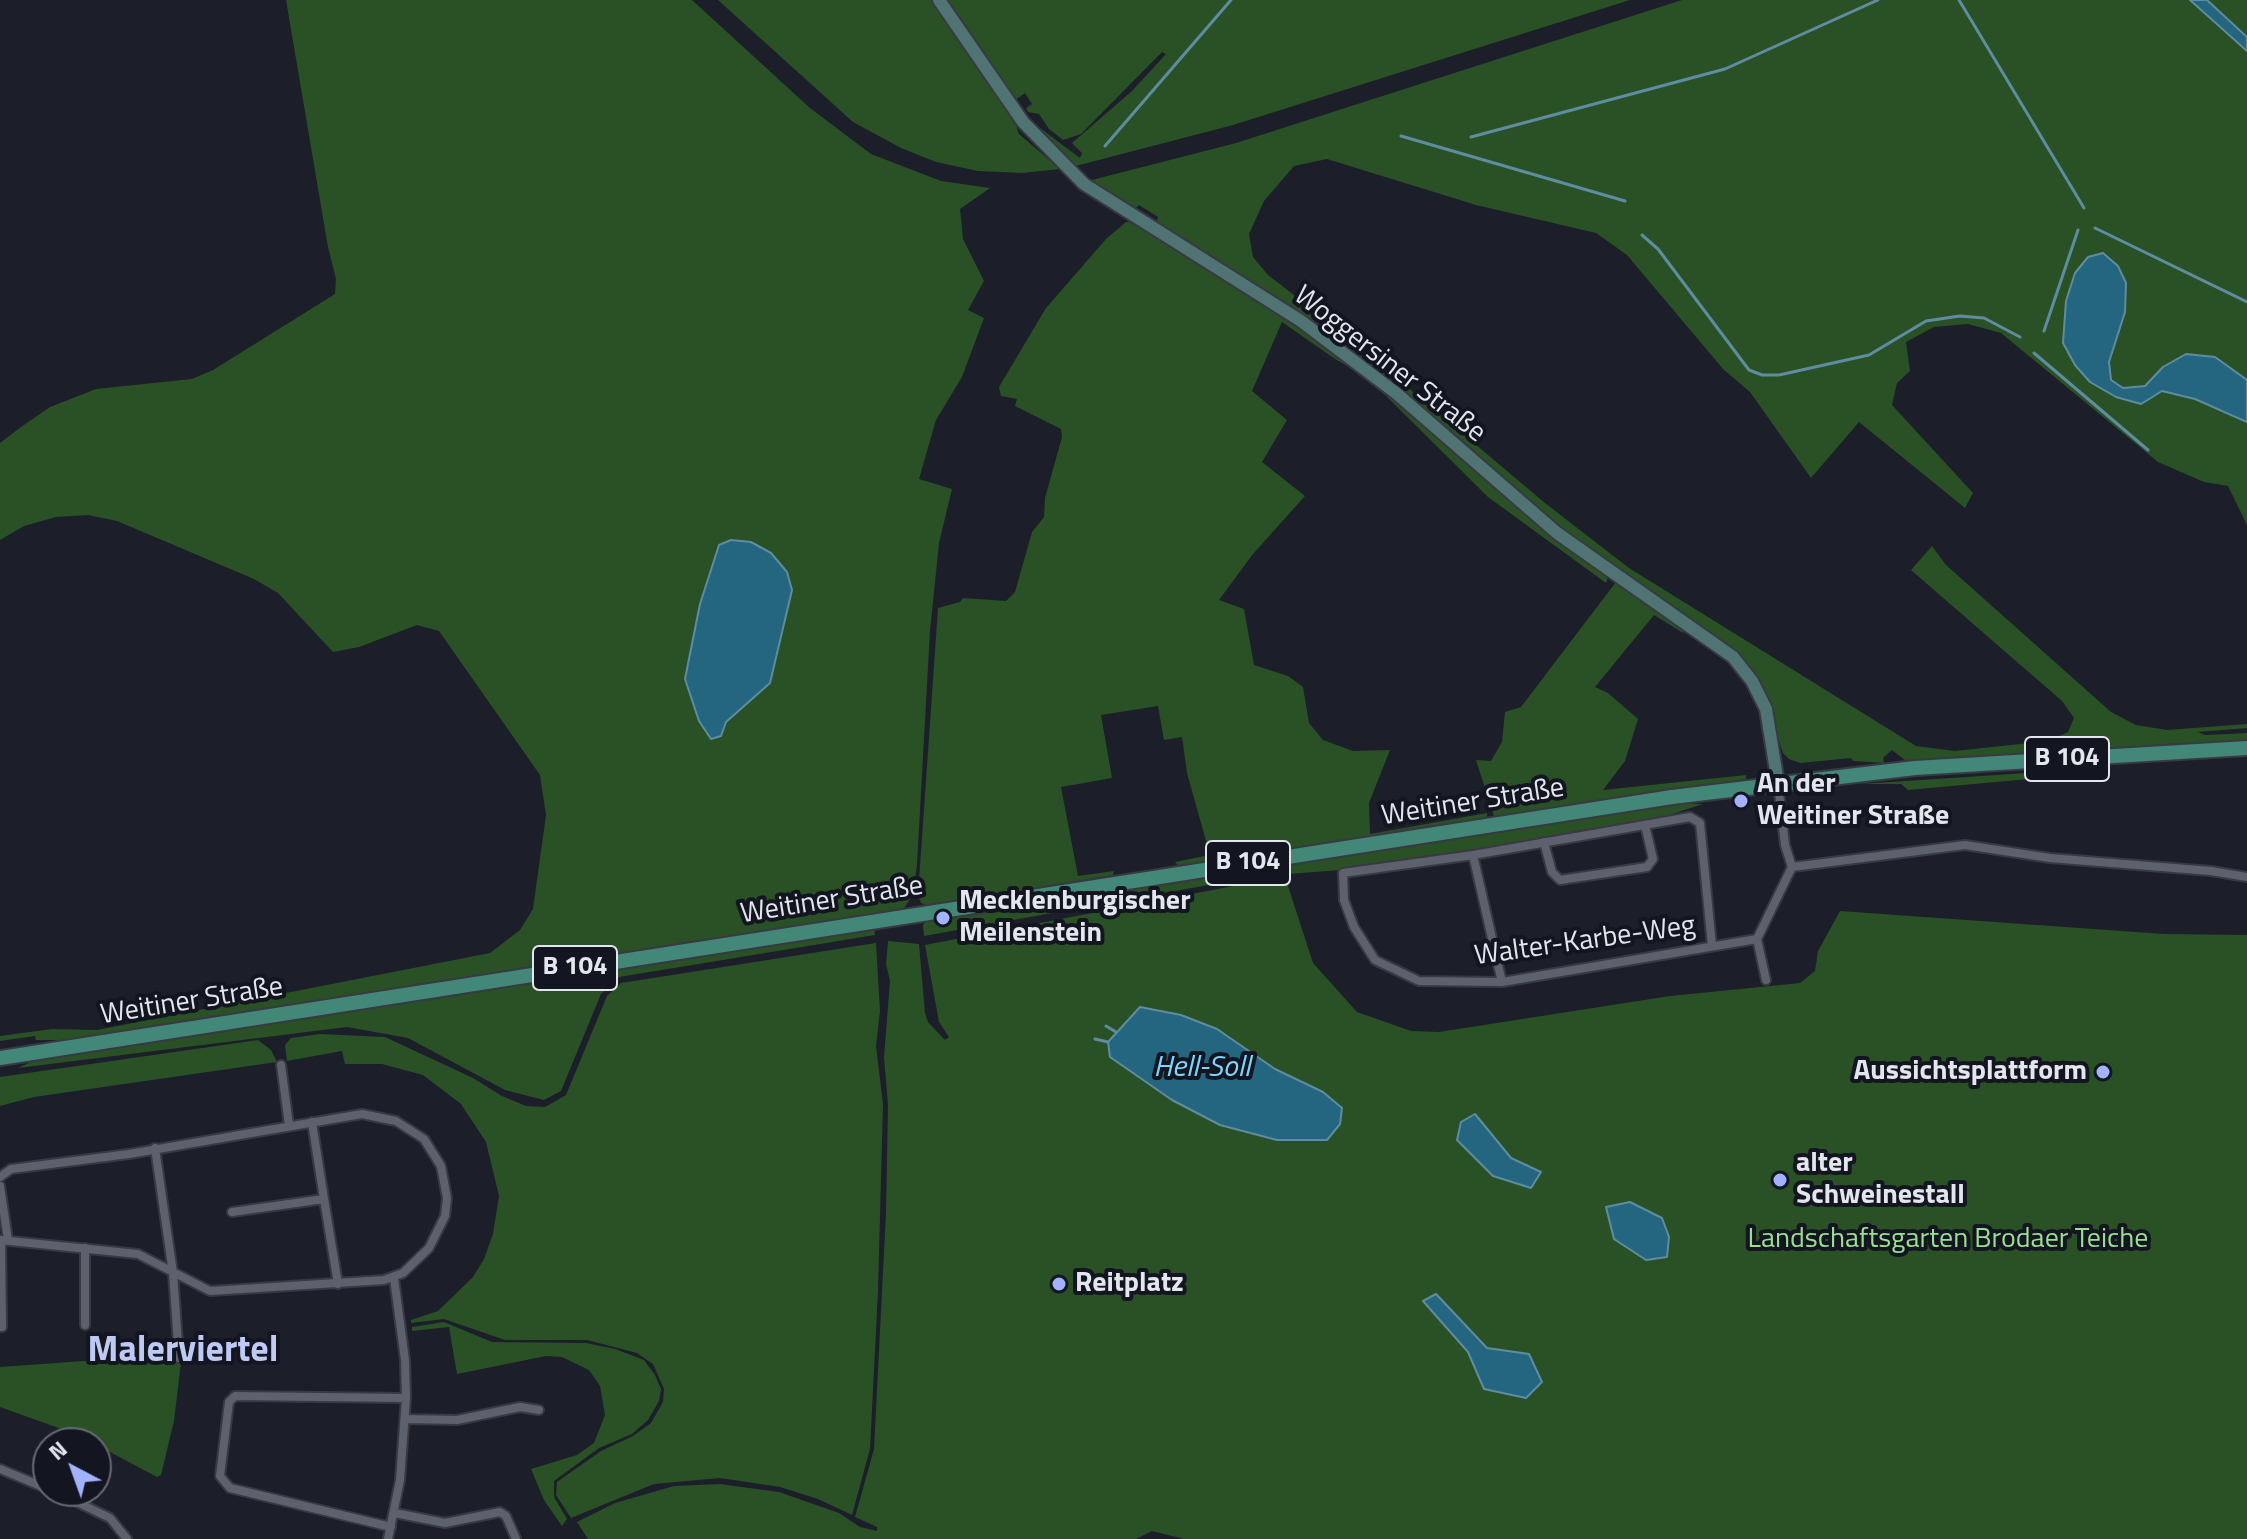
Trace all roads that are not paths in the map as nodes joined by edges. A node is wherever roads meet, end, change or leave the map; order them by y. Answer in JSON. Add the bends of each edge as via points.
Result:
{"nodes":[{"id":1,"x":939,"y":0,"type":"edge"},
{"id":2,"x":2247,"y":748,"type":"edge"},
{"id":3,"x":1778,"y":783,"type":"junction"},
{"id":4,"x":1645,"y":825,"type":"junction"},
{"id":5,"x":1544,"y":842,"type":"junction"},
{"id":6,"x":1473,"y":855,"type":"junction"},
{"id":7,"x":1792,"y":867,"type":"junction"},
{"id":8,"x":2247,"y":877,"type":"edge"},
{"id":9,"x":1757,"y":939,"type":"junction"},
{"id":10,"x":1712,"y":946,"type":"junction"},
{"id":11,"x":1766,"y":980,"type":"dead end"},
{"id":12,"x":1502,"y":982,"type":"junction"},
{"id":13,"x":0,"y":1058,"type":"edge"},
{"id":14,"x":281,"y":1065,"type":"dead end"},
{"id":15,"x":312,"y":1122,"type":"junction"},
{"id":16,"x":289,"y":1125,"type":"junction"},
{"id":17,"x":155,"y":1148,"type":"junction"},
{"id":18,"x":0,"y":1177,"type":"edge"},
{"id":19,"x":0,"y":1186,"type":"edge"},
{"id":20,"x":324,"y":1199,"type":"junction"},
{"id":21,"x":232,"y":1212,"type":"dead end"},
{"id":22,"x":3,"y":1240,"type":"edge"},
{"id":23,"x":85,"y":1248,"type":"junction"},
{"id":24,"x":173,"y":1273,"type":"junction"},
{"id":25,"x":394,"y":1278,"type":"junction"},
{"id":26,"x":338,"y":1284,"type":"junction"},
{"id":27,"x":85,"y":1325,"type":"dead end"},
{"id":28,"x":2,"y":1327,"type":"dead end"},
{"id":29,"x":179,"y":1358,"type":"dead end"},
{"id":30,"x":406,"y":1398,"type":"junction"},
{"id":31,"x":539,"y":1410,"type":"dead end"},
{"id":32,"x":406,"y":1419,"type":"junction"},
{"id":33,"x":0,"y":1469,"type":"edge"},
{"id":34,"x":32,"y":1482,"type":"edge"},
{"id":35,"x":87,"y":1507,"type":"edge"},
{"id":36,"x":395,"y":1513,"type":"junction"},
{"id":37,"x":391,"y":1527,"type":"junction"},
{"id":38,"x":127,"y":1539,"type":"edge"},
{"id":39,"x":388,"y":1539,"type":"edge"},
{"id":40,"x":516,"y":1539,"type":"edge"}],
"edges":[{"from":1,"to":3,"type":"main road","name":"Woggersiner Straße","via":[[1023,122],[1084,184],[1313,330],[1396,393],[1557,533],[1733,657],[1766,709]]},
{"from":2,"to":3,"type":"main road","name":"Weitiner Straße","number":"B 104","via":[[1915,768]]},
{"from":3,"to":7,"type":"street"},
{"from":3,"to":13,"type":"main road","name":"Weitiner Straße","number":"B 104"},
{"from":4,"to":5,"type":"street"},
{"from":4,"to":5,"type":"street","via":[[1653,859],[1647,867],[1560,880],[1552,872]]},
{"from":4,"to":10,"type":"street","via":[[1697,819],[1700,823]]},
{"from":5,"to":6,"type":"street"},
{"from":6,"to":12,"type":"street"},
{"from":6,"to":12,"type":"street","name":"Walter-Karbe-Weg","via":[[1343,873],[1341,886],[1349,913],[1375,960],[1419,981]]},
{"from":7,"to":8,"type":"street","via":[[1965,845]]},
{"from":7,"to":9,"type":"street"},
{"from":9,"to":10,"type":"street","name":"Walter-Karbe-Weg"},
{"from":9,"to":11,"type":"street"},
{"from":10,"to":12,"type":"street","name":"Walter-Karbe-Weg"},
{"from":14,"to":16,"type":"street"},
{"from":15,"to":16,"type":"street"},
{"from":15,"to":20,"type":"street"},
{"from":15,"to":25,"type":"street","via":[[379,1115],[411,1129],[434,1152],[446,1182],[445,1216],[429,1248]]},
{"from":16,"to":17,"type":"street"},
{"from":17,"to":18,"type":"street","via":[[11,1169]]},
{"from":17,"to":24,"type":"street"},
{"from":19,"to":22,"type":"street"},
{"from":20,"to":21,"type":"street"},
{"from":20,"to":26,"type":"street"},
{"from":22,"to":23,"type":"street"},
{"from":22,"to":28,"type":"street"},
{"from":23,"to":24,"type":"street","via":[[138,1254]]},
{"from":23,"to":27,"type":"street"},
{"from":24,"to":26,"type":"street","via":[[219,1292]]},
{"from":24,"to":29,"type":"street"},
{"from":25,"to":26,"type":"street"},
{"from":25,"to":30,"type":"street"},
{"from":30,"to":32,"type":"street"},
{"from":30,"to":37,"type":"street","via":[[235,1396],[229,1402],[220,1476],[230,1488]]},
{"from":31,"to":32,"type":"street","via":[[520,1407],[457,1420]]},
{"from":32,"to":36,"type":"street"},
{"from":33,"to":34,"type":"street"},
{"from":35,"to":38,"type":"street","via":[[110,1518]]},
{"from":36,"to":37,"type":"street"},
{"from":36,"to":40,"type":"street","via":[[445,1523],[500,1512]]},
{"from":37,"to":39,"type":"street"}]}
